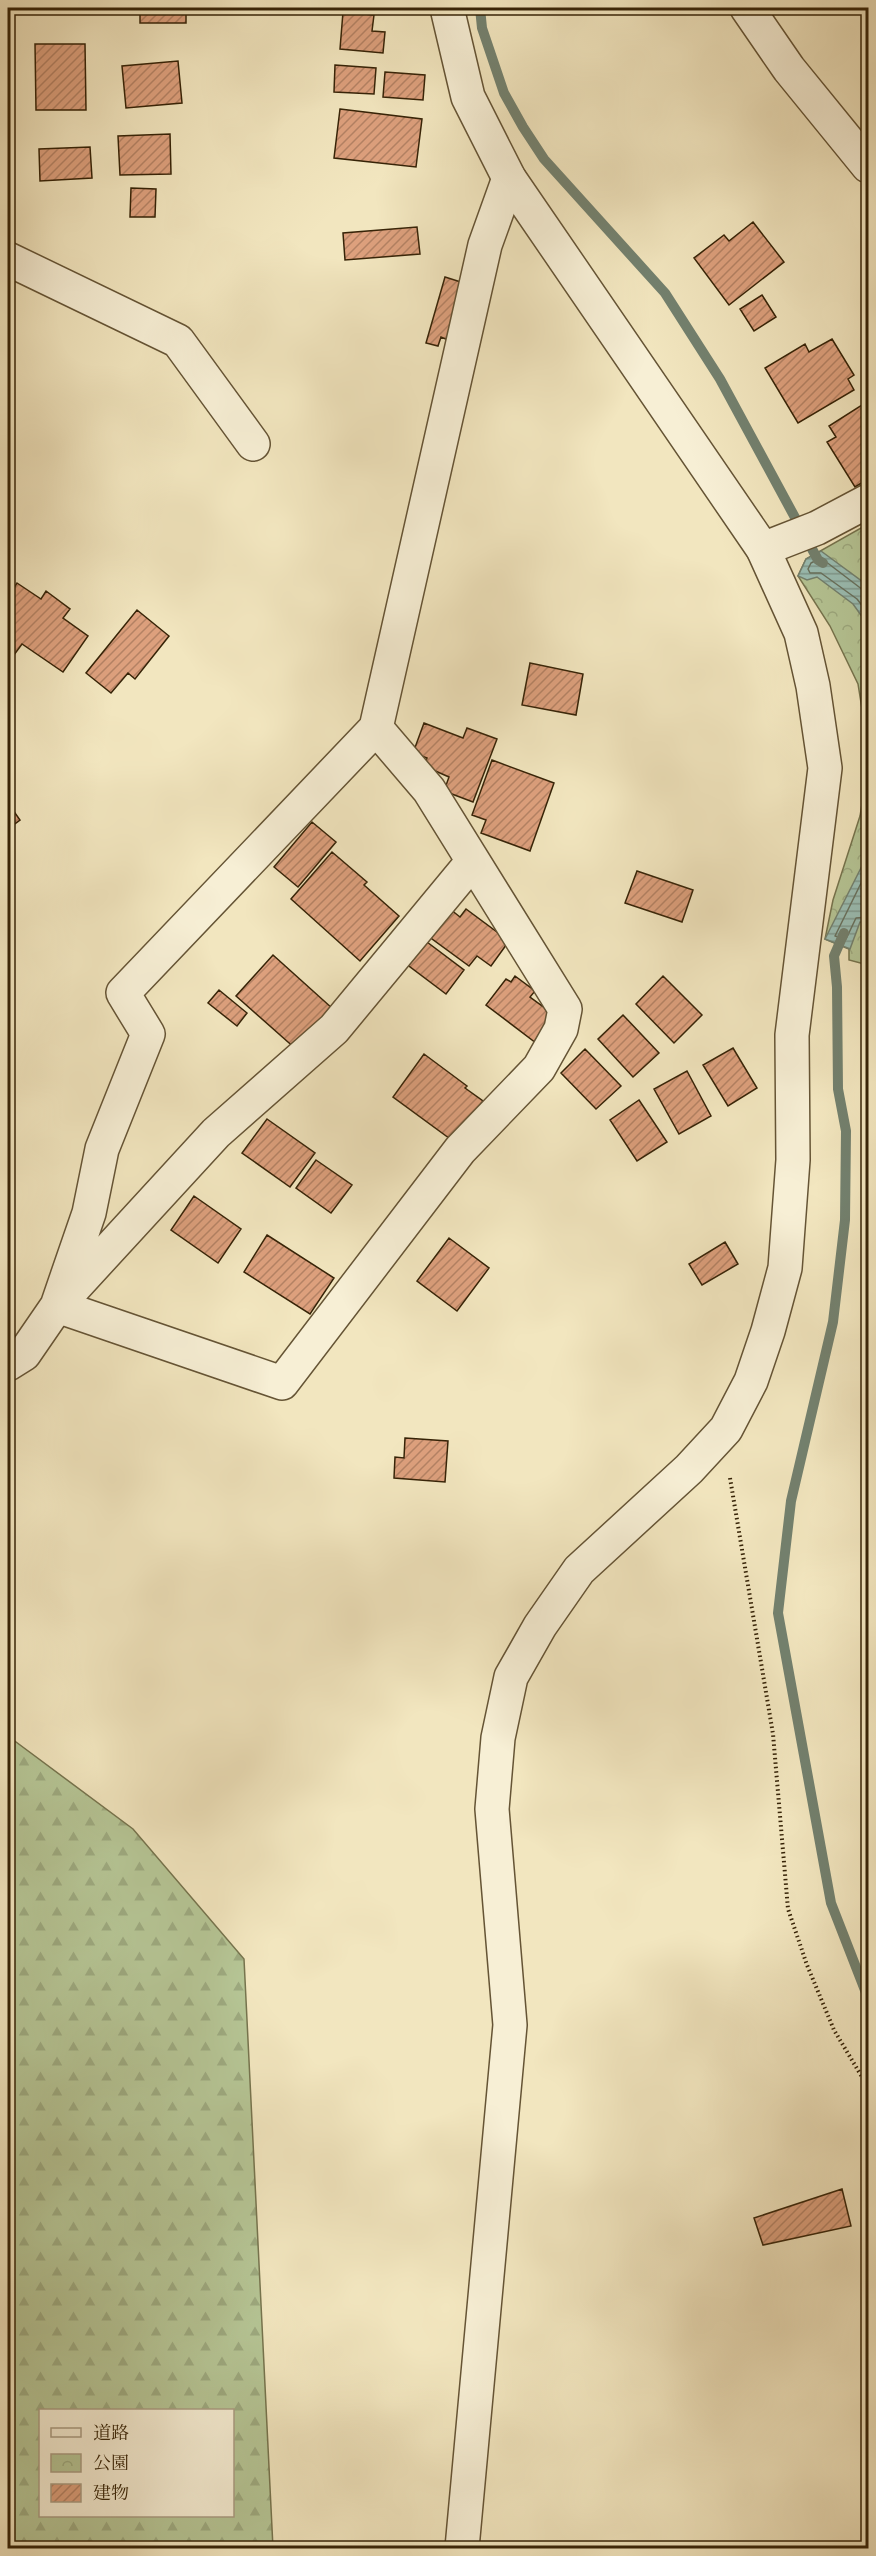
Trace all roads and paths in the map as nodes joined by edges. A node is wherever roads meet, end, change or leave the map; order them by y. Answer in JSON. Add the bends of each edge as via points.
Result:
{"nodes":[{"id":1,"x":447,"y":8,"type":"edge"},
{"id":2,"x":747,"y":8,"type":"edge"},
{"id":3,"x":868,"y":166,"type":"edge"},
{"id":4,"x":509,"y":178,"type":"junction"},
{"id":5,"x":8,"y":260,"type":"edge"},
{"id":6,"x":253,"y":444,"type":"dead end"},
{"id":7,"x":868,"y":501,"type":"edge"},
{"id":8,"x":774,"y":545,"type":"junction"},
{"id":9,"x":376,"y":728,"type":"junction"},
{"id":10,"x":473,"y":861,"type":"junction"},
{"id":11,"x":57,"y":1306,"type":"junction"},
{"id":12,"x":8,"y":1364,"type":"edge"},
{"id":13,"x":726,"y":1429,"type":"junction"},
{"id":14,"x":868,"y":2087,"type":"edge"},
{"id":15,"x":462,"y":2548,"type":"edge"}],
"edges":[{"from":1,"to":4,"type":"street","via":[[468,97]]},
{"from":2,"to":3,"type":"street","via":[[789,69]]},
{"from":4,"to":8,"type":"street"},
{"from":4,"to":9,"type":"street","via":[[485,245]]},
{"from":5,"to":6,"type":"street","via":[[178,341]]},
{"from":7,"to":8,"type":"street"},
{"from":8,"to":13,"type":"street","via":[[801,633],[825,768],[792,1035],[793,1160],[785,1268],[751,1381]]},
{"from":9,"to":10,"type":"street","via":[[429,790]]},
{"from":9,"to":11,"type":"street","via":[[123,993],[147,1034],[102,1149],[89,1213]]},
{"from":10,"to":11,"type":"street","via":[[334,1029],[216,1133]]},
{"from":10,"to":11,"type":"street","via":[[565,1009],[561,1029],[539,1068],[460,1150],[282,1383]]},
{"from":11,"to":12,"type":"street","via":[[24,1354]]},
{"from":13,"to":14,"type":"path","via":[[732,1497],[773,1734],[788,1909],[834,2030]]},
{"from":13,"to":15,"type":"street","via":[[689,1469],[579,1570],[540,1626],[512,1677],[498,1738],[492,1809],[510,2025]]}]}
